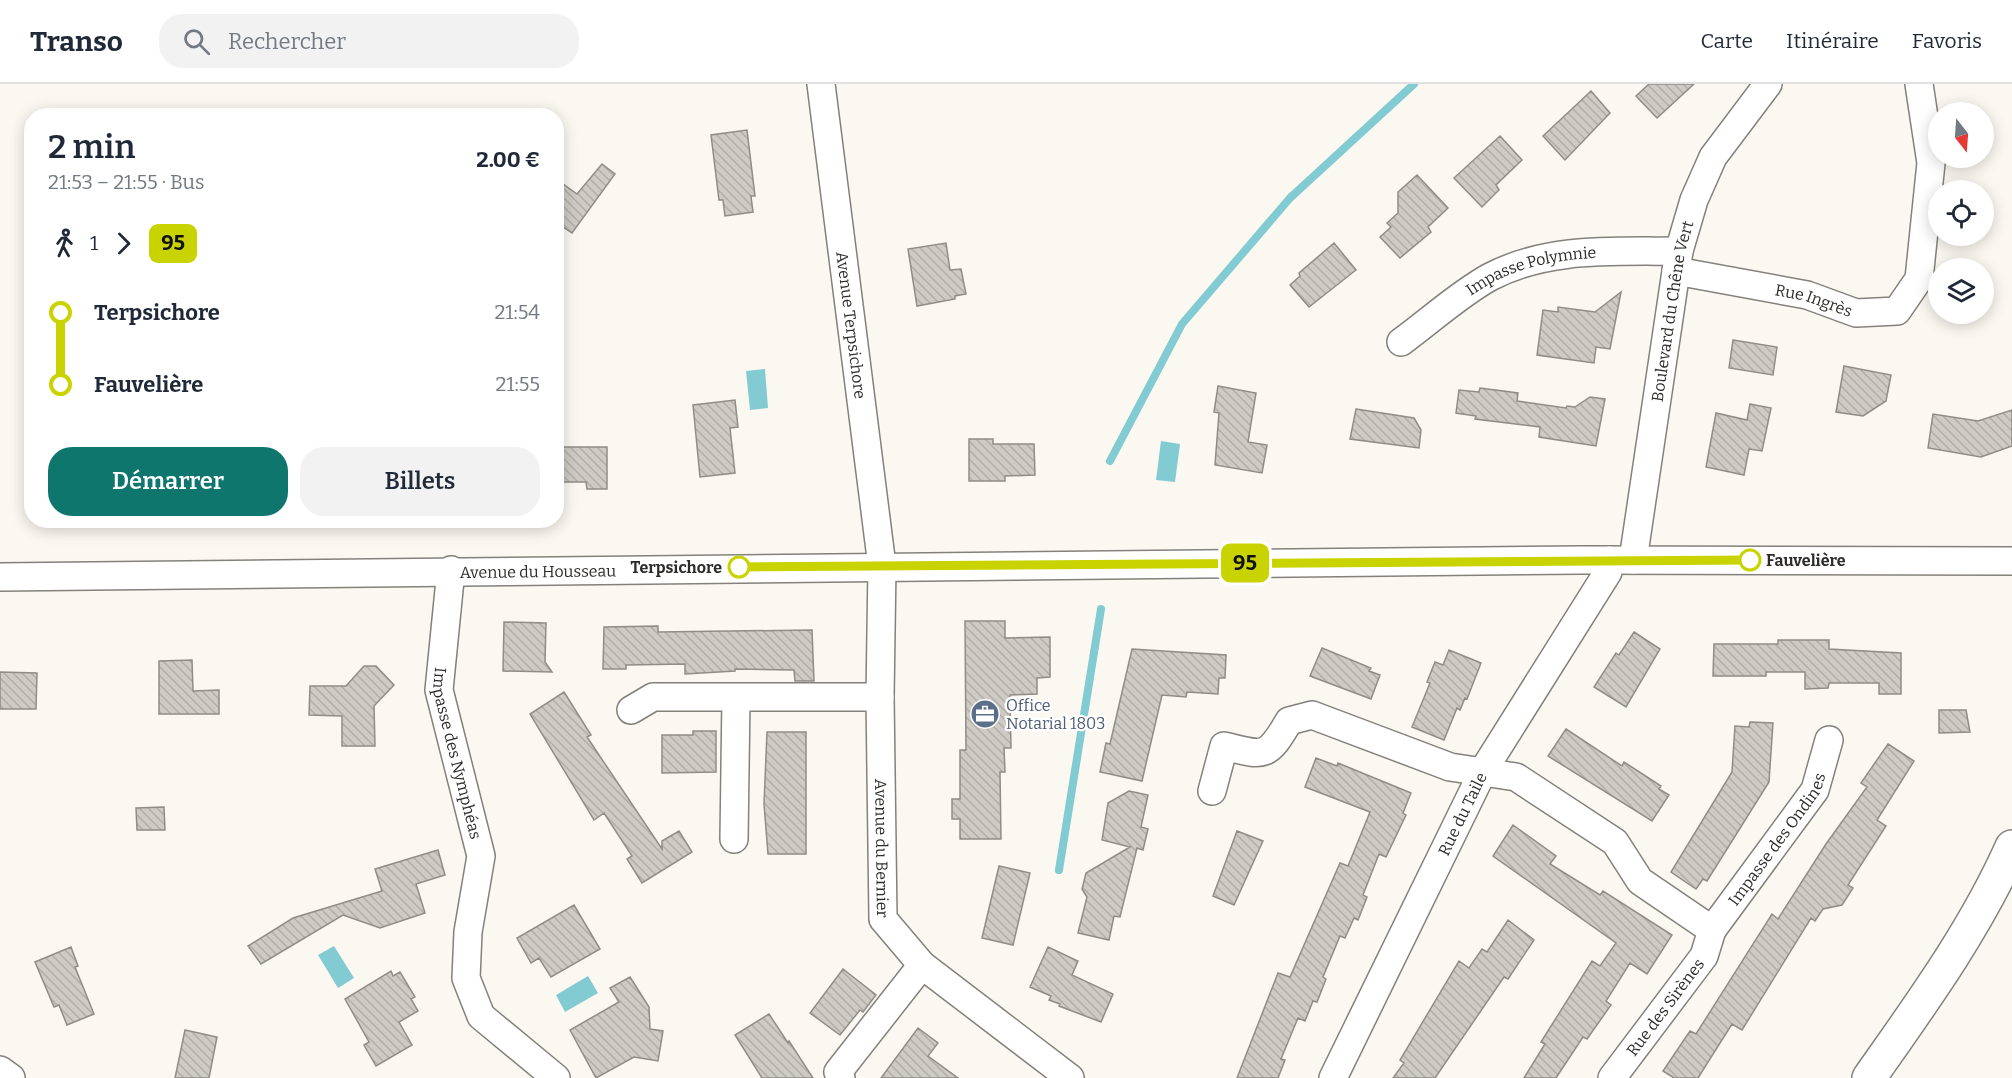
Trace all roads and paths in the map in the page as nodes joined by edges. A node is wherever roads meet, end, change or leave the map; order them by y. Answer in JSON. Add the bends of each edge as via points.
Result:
{"nodes":[{"id":1,"x":821,"y":84,"type":"edge"},
{"id":2,"x":1768,"y":84,"type":"edge"},
{"id":3,"x":1919,"y":84,"type":"edge"},
{"id":4,"x":1677,"y":261,"type":"junction"},
{"id":5,"x":1401,"y":342,"type":"dead end"},
{"id":6,"x":1621,"y":560,"type":"junction"},
{"id":7,"x":2012,"y":561,"type":"edge"},
{"id":8,"x":882,"y":566,"type":"junction"},
{"id":9,"x":451,"y":570,"type":"junction"},
{"id":10,"x":0,"y":577,"type":"edge"},
{"id":11,"x":735,"y":698,"type":"junction"},
{"id":12,"x":880,"y":698,"type":"junction"},
{"id":13,"x":631,"y":711,"type":"dead end"},
{"id":14,"x":1828,"y":740,"type":"dead end"},
{"id":15,"x":1483,"y":771,"type":"junction"},
{"id":16,"x":1212,"y":791,"type":"dead end"},
{"id":17,"x":734,"y":839,"type":"dead end"},
{"id":18,"x":2012,"y":847,"type":"edge"},
{"id":19,"x":2002,"y":879,"type":"edge"},
{"id":20,"x":1712,"y":930,"type":"junction"},
{"id":21,"x":922,"y":965,"type":"junction"},
{"id":22,"x":0,"y":1070,"type":"edge"},
{"id":23,"x":11,"y":1078,"type":"edge"},
{"id":24,"x":556,"y":1078,"type":"edge"},
{"id":25,"x":842,"y":1078,"type":"edge"},
{"id":26,"x":1070,"y":1078,"type":"edge"},
{"id":27,"x":1333,"y":1078,"type":"edge"},
{"id":28,"x":1612,"y":1078,"type":"edge"},
{"id":29,"x":1869,"y":1078,"type":"edge"}],
"edges":[{"from":1,"to":8,"type":"street","name":"Avenue Terpsichore"},
{"from":2,"to":4,"type":"street","name":"Boulevard du Chêne Vert","via":[[1713,157],[1694,200]]},
{"from":3,"to":4,"type":"street","name":"Rue Ingrès","via":[[1931,163],[1919,279],[1897,311],[1856,313],[1807,295]]},
{"from":4,"to":5,"type":"street","name":"Impasse Polymnie","via":[[1589,252],[1550,255],[1515,265],[1488,278]]},
{"from":4,"to":6,"type":"street","name":"Boulevard du Chêne Vert"},
{"from":6,"to":7,"type":"street","name":"Avenue du Housseau"},
{"from":6,"to":8,"type":"street","name":"Avenue du Housseau"},
{"from":6,"to":15,"type":"street","name":"Rue du Taile","via":[[1608,572]]},
{"from":8,"to":9,"type":"street","name":"Avenue du Housseau"},
{"from":8,"to":12,"type":"street","name":"Avenue du Bernier"},
{"from":9,"to":10,"type":"street","name":"Avenue du Housseau"},
{"from":9,"to":24,"type":"street","name":"Impasse des Nymphéas","via":[[439,690],[481,855],[468,932],[466,978],[481,1016]]},
{"from":11,"to":12,"type":"street"},
{"from":11,"to":13,"type":"street","via":[[653,697]]},
{"from":11,"to":17,"type":"street"},
{"from":12,"to":21,"type":"street","name":"Avenue du Bernier","via":[[883,919]]},
{"from":14,"to":20,"type":"street","name":"Impasse des Ondines","via":[[1815,790]]},
{"from":15,"to":16,"type":"street","via":[[1450,767],[1312,715],[1289,722],[1274,747],[1257,754],[1224,746]]},
{"from":15,"to":20,"type":"street","via":[[1516,777],[1615,842],[1640,881]]},
{"from":15,"to":27,"type":"street","name":"Rue du Taile"},
{"from":18,"to":19,"type":"main road"},
{"from":19,"to":29,"type":"main road"},
{"from":20,"to":28,"type":"street","name":"Rue des Sirènes","via":[[1704,956]]},
{"from":21,"to":25,"type":"street","via":[[838,1072]]},
{"from":21,"to":26,"type":"street","name":"Avenue du Bernier"},
{"from":22,"to":23,"type":"street"}]}
